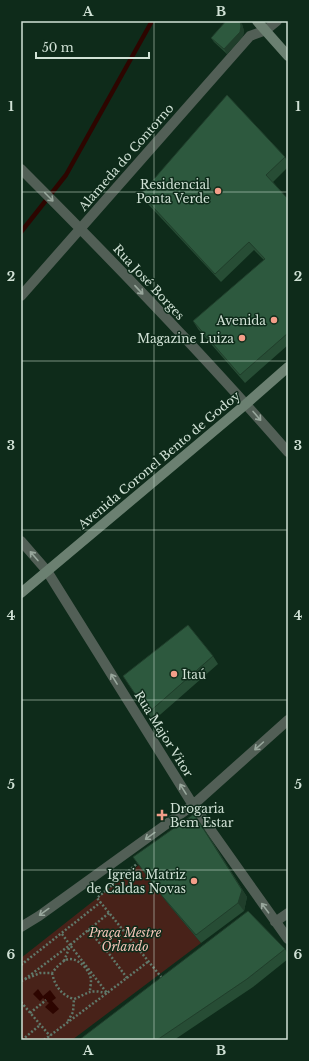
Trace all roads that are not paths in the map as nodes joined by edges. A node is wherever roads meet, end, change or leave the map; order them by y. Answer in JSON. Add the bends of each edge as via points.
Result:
{"nodes":[{"id":1,"x":253,"y":21,"type":"edge"},
{"id":2,"x":257,"y":21,"type":"edge"},
{"id":3,"x":277,"y":21,"type":"edge"},
{"id":4,"x":266,"y":30,"type":"junction"},
{"id":5,"x":250,"y":36,"type":"junction"},
{"id":6,"x":288,"y":56,"type":"edge"},
{"id":7,"x":21,"y":169,"type":"edge"},
{"id":8,"x":80,"y":228,"type":"junction"},
{"id":9,"x":21,"y":296,"type":"edge"},
{"id":10,"x":288,"y":367,"type":"edge"},
{"id":11,"x":246,"y":404,"type":"junction"},
{"id":12,"x":288,"y":452,"type":"edge"},
{"id":13,"x":21,"y":541,"type":"edge"},
{"id":14,"x":47,"y":571,"type":"junction"},
{"id":15,"x":21,"y":593,"type":"edge"},
{"id":16,"x":288,"y":720,"type":"edge"},
{"id":17,"x":192,"y":805,"type":"junction"},
{"id":18,"x":288,"y":913,"type":"edge"},
{"id":19,"x":275,"y":922,"type":"junction"},
{"id":20,"x":21,"y":927,"type":"edge"},
{"id":21,"x":288,"y":939,"type":"edge"}],
"edges":[{"from":1,"to":5,"type":"street"},
{"from":2,"to":4,"type":"main road"},
{"from":3,"to":4,"type":"street","name":"Alameda do Contorno"},
{"from":4,"to":5,"type":"street","name":"Alameda do Contorno"},
{"from":4,"to":6,"type":"main road"},
{"from":5,"to":8,"type":"street","name":"Alameda do Contorno"},
{"from":7,"to":8,"type":"street","name":"Rua José Borges","one_way":true},
{"from":8,"to":9,"type":"street","name":"Alameda do Contorno"},
{"from":8,"to":11,"type":"street","name":"Rua José Borges","one_way":true},
{"from":10,"to":11,"type":"main road","name":"Avenida Coronel Bento de Godoy"},
{"from":11,"to":12,"type":"street","name":"Rua José Borges","one_way":true},
{"from":11,"to":14,"type":"main road","name":"Avenida Coronel Bento de Godoy"},
{"from":14,"to":13,"type":"street","name":"Rua Major Vitor","one_way":true},
{"from":14,"to":15,"type":"main road","name":"Avenida Coronel Bento de Godoy"},
{"from":17,"to":14,"type":"street","name":"Rua Major Vitor","one_way":true},
{"from":16,"to":17,"type":"street","one_way":true},
{"from":19,"to":17,"type":"street","name":"Rua Major Vitor","one_way":true},
{"from":17,"to":20,"type":"street","one_way":true},
{"from":18,"to":19,"type":"street"},
{"from":19,"to":21,"type":"street","name":"Rua Major Vitor"}]}
